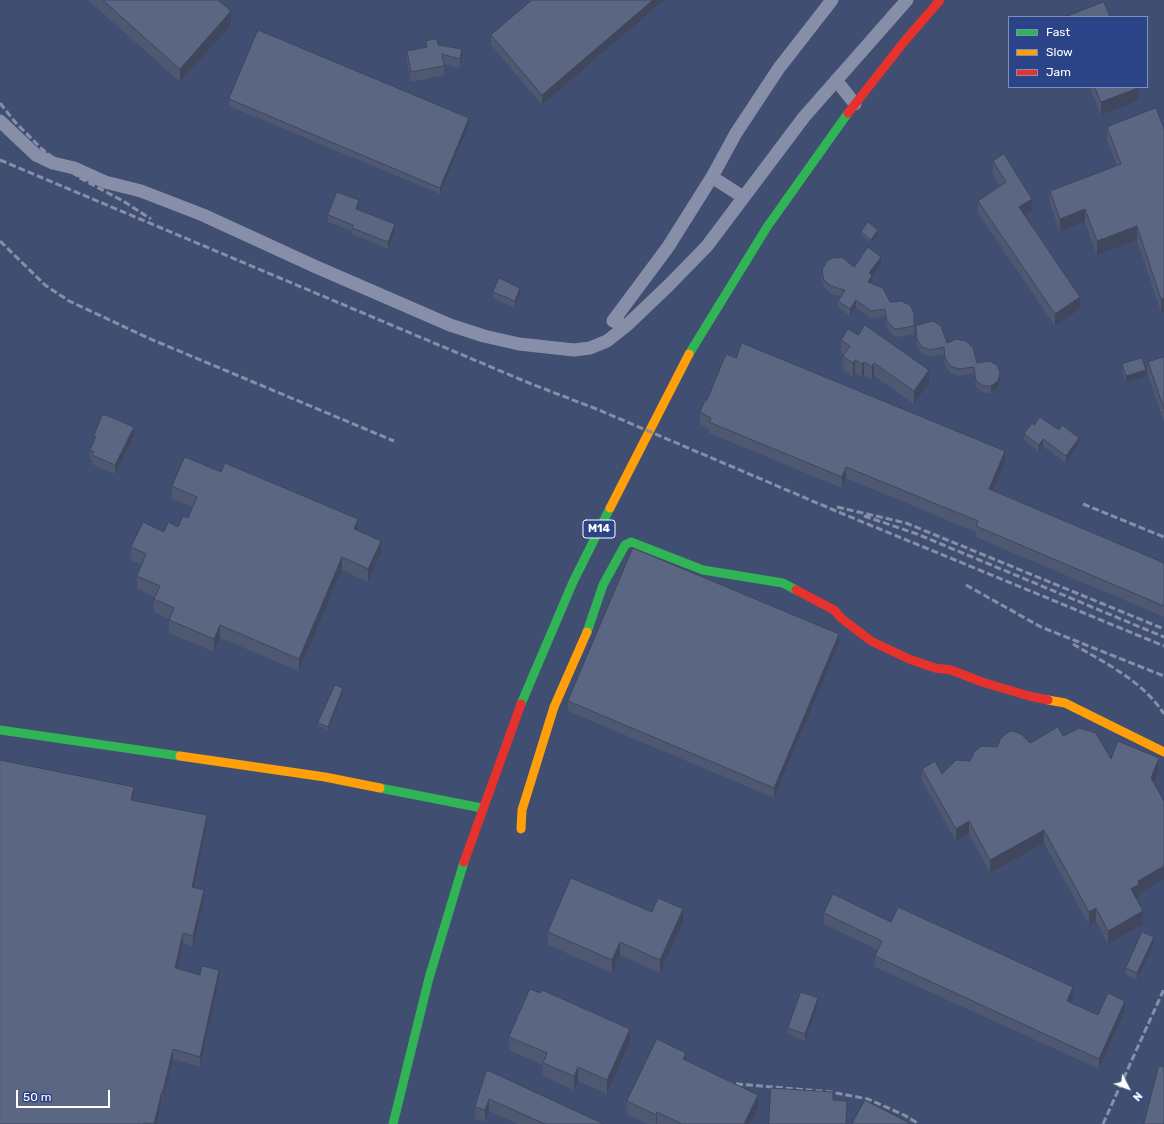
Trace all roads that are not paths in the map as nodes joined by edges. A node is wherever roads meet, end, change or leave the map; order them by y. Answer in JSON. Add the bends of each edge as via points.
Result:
{"nodes":[{"id":1,"x":832,"y":0,"type":"edge"},
{"id":2,"x":907,"y":0,"type":"edge"},
{"id":3,"x":940,"y":0,"type":"edge"},
{"id":4,"x":836,"y":80,"type":"junction"},
{"id":5,"x":855,"y":104,"type":"junction"},
{"id":6,"x":0,"y":120,"type":"edge"},
{"id":7,"x":712,"y":177,"type":"junction"},
{"id":8,"x":743,"y":197,"type":"junction"},
{"id":9,"x":626,"y":326,"type":"junction"},
{"id":10,"x":0,"y":730,"type":"edge"},
{"id":11,"x":1164,"y":752,"type":"edge"},
{"id":12,"x":482,"y":808,"type":"junction"},
{"id":13,"x":521,"y":829,"type":"dead end"},
{"id":14,"x":393,"y":1124,"type":"edge"}],
"edges":[{"from":1,"to":7,"type":"street","via":[[779,68],[736,133]]},
{"from":2,"to":4,"type":"street"},
{"from":3,"to":5,"type":"main road","number":"M14"},
{"from":4,"to":5,"type":"street"},
{"from":4,"to":8,"type":"street"},
{"from":5,"to":12,"type":"main road","number":"M14","via":[[756,242],[676,376],[582,562],[536,666]]},
{"from":6,"to":9,"type":"street","via":[[36,155],[52,163],[74,168],[105,182],[141,191],[203,215],[314,266],[450,325],[477,334],[519,344],[574,350],[590,348],[607,341]]},
{"from":7,"to":8,"type":"street"},
{"from":7,"to":9,"type":"street","via":[[668,247],[613,321]]},
{"from":8,"to":9,"type":"street","via":[[707,246]]},
{"from":10,"to":12,"type":"main road","via":[[325,777]]},
{"from":11,"to":13,"type":"main road","via":[[1065,703],[1029,696],[909,659],[871,641],[834,610],[783,583],[704,570],[631,542],[625,545],[603,585],[591,624],[554,707],[522,810]]},
{"from":12,"to":14,"type":"main road","number":"M14","via":[[428,978]]}]}
